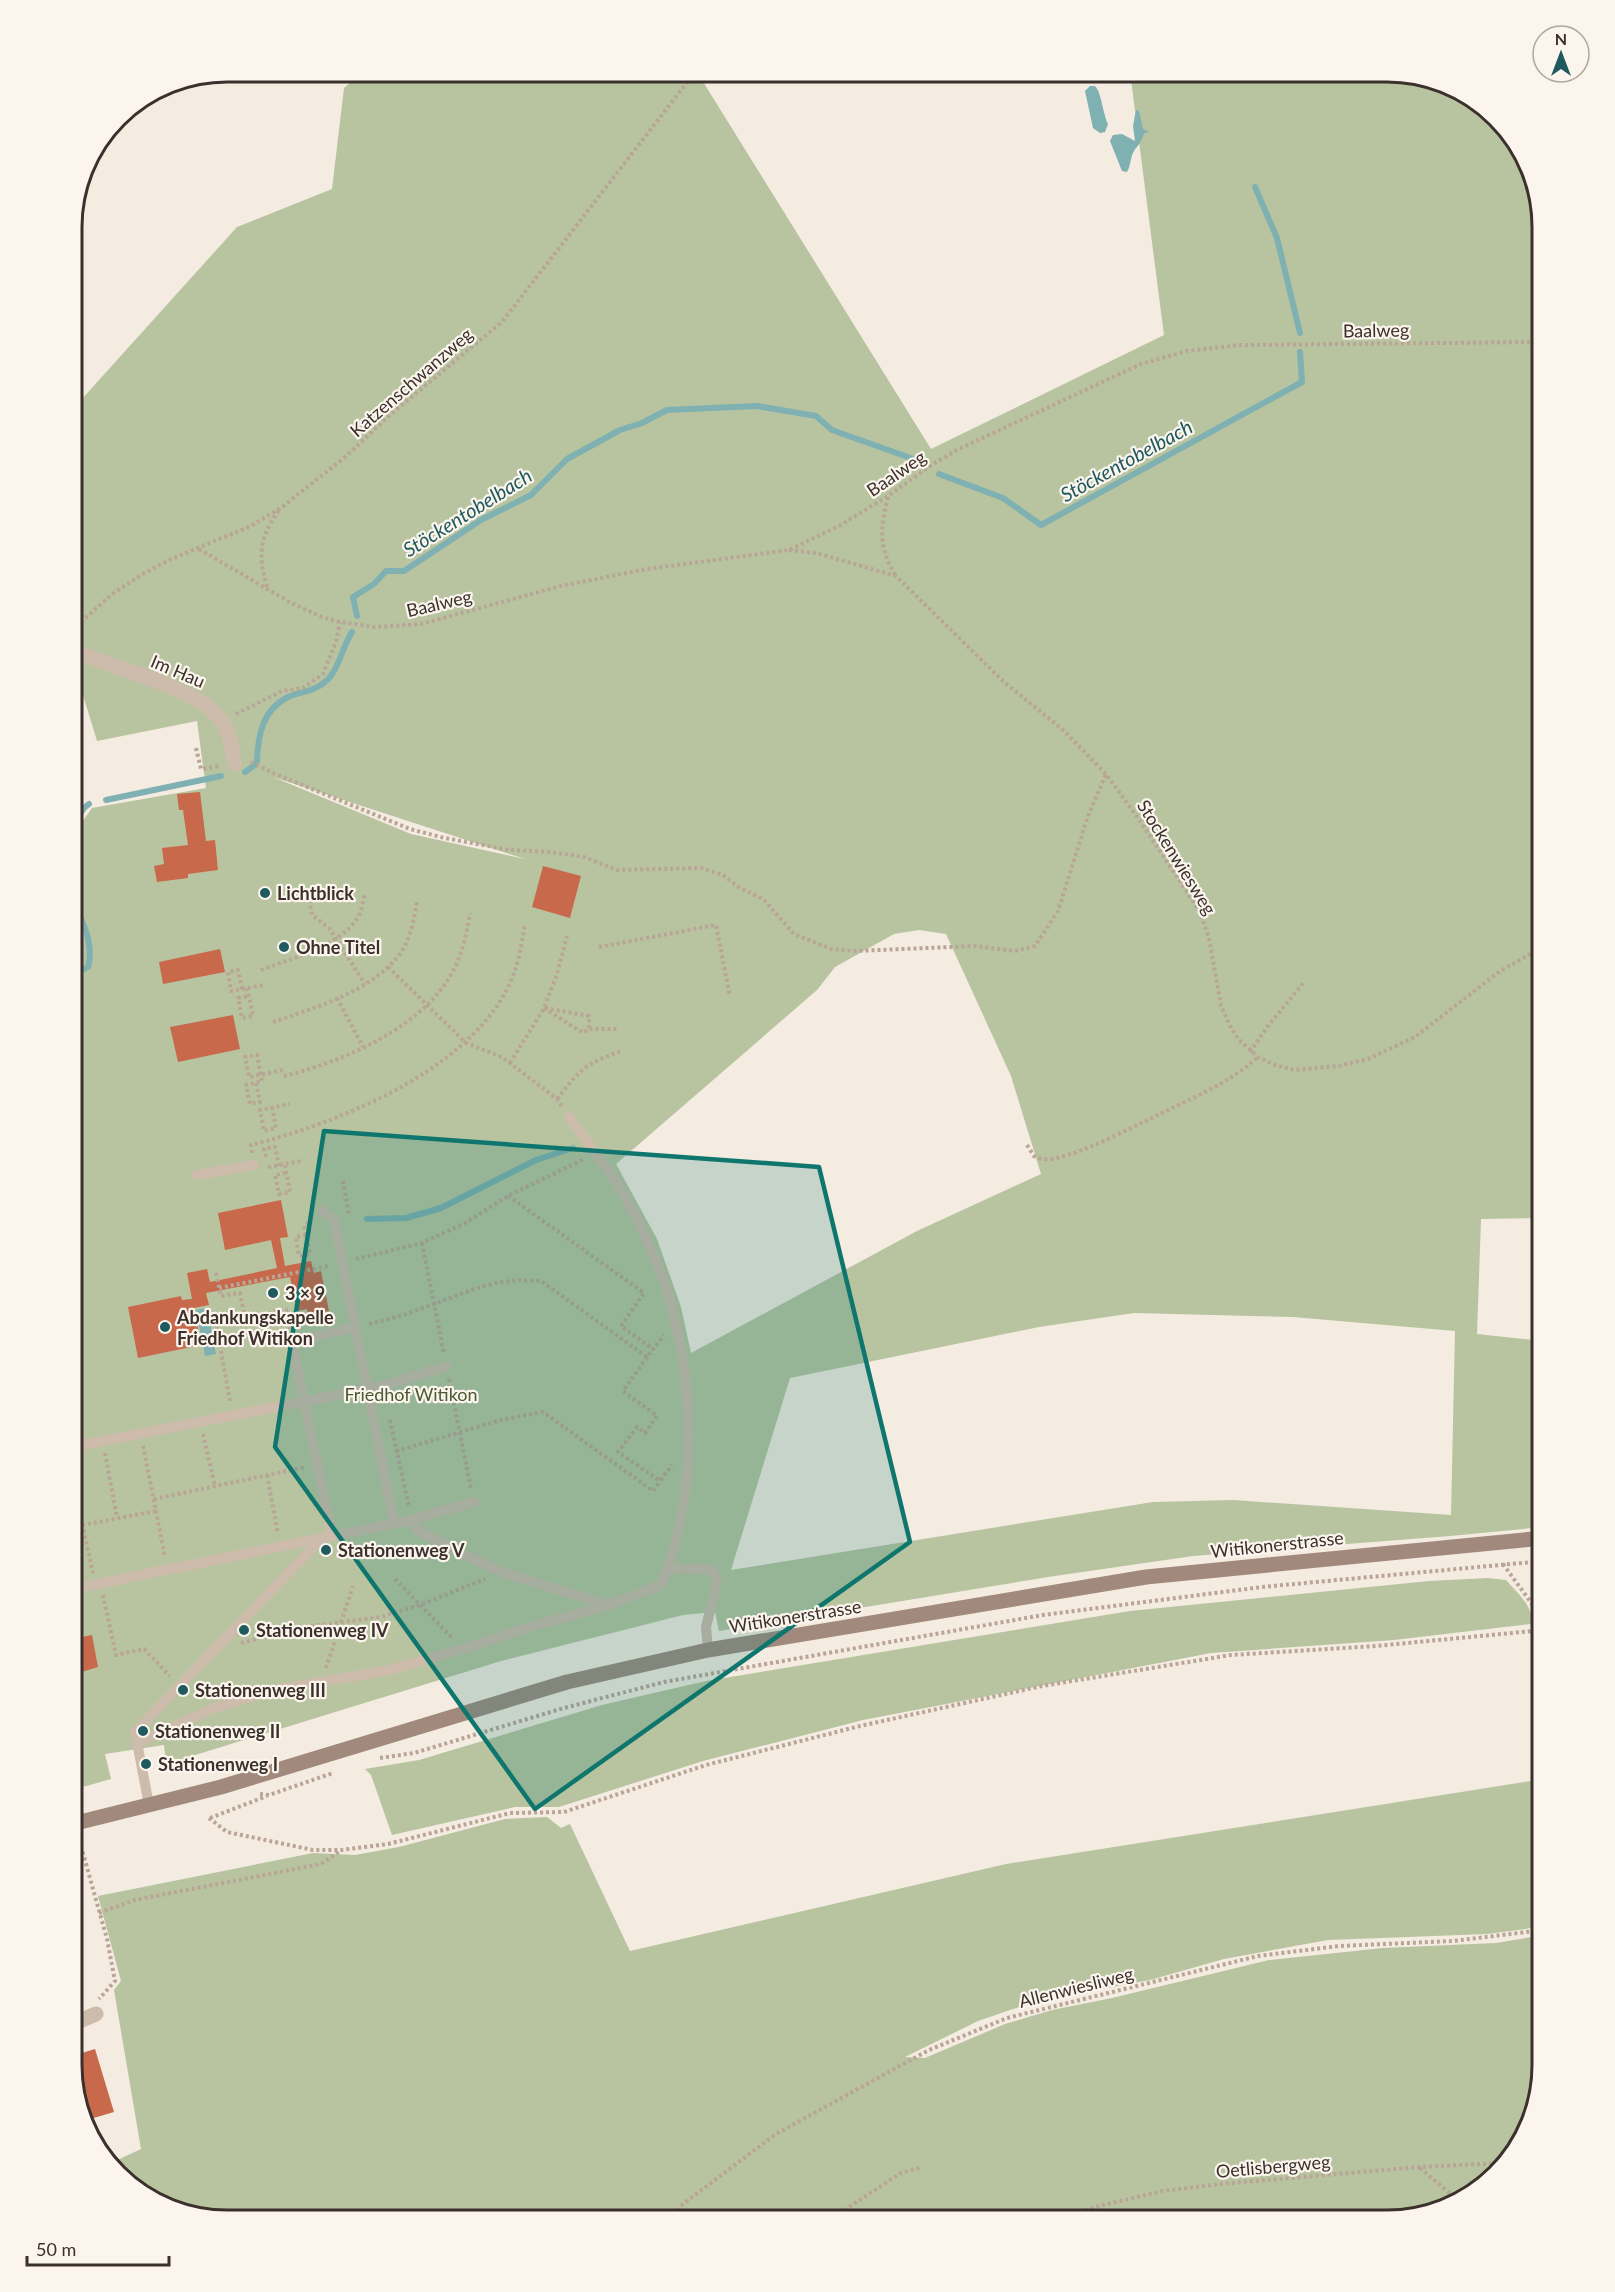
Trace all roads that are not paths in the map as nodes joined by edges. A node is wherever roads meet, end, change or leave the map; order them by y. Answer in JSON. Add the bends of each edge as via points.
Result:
{"nodes":[{"id":1,"x":83,"y":654,"type":"edge"},
{"id":2,"x":235,"y":764,"type":"road end"},
{"id":3,"x":568,"y":1117,"type":"road end"},
{"id":4,"x":254,"y":1165,"type":"dead end"},
{"id":5,"x":197,"y":1175,"type":"dead end"},
{"id":6,"x":321,"y":1211,"type":"road end"},
{"id":7,"x":355,"y":1327,"type":"junction"},
{"id":8,"x":447,"y":1366,"type":"dead end"},
{"id":9,"x":367,"y":1389,"type":"junction"},
{"id":10,"x":304,"y":1401,"type":"junction"},
{"id":11,"x":82,"y":1445,"type":"edge"},
{"id":12,"x":474,"y":1502,"type":"dead end"},
{"id":13,"x":411,"y":1520,"type":"junction"},
{"id":14,"x":394,"y":1523,"type":"junction"},
{"id":15,"x":327,"y":1537,"type":"junction"},
{"id":16,"x":1532,"y":1539,"type":"edge"},
{"id":17,"x":668,"y":1568,"type":"junction"},
{"id":18,"x":82,"y":1587,"type":"edge"},
{"id":19,"x":609,"y":1605,"type":"junction"},
{"id":20,"x":708,"y":1650,"type":"junction"},
{"id":21,"x":136,"y":1744,"type":"junction"},
{"id":22,"x":149,"y":1805,"type":"junction"},
{"id":23,"x":82,"y":1822,"type":"edge"},
{"id":24,"x":96,"y":2014,"type":"dead end"},
{"id":25,"x":82,"y":2020,"type":"edge"}],
"edges":[{"from":1,"to":2,"type":"street","name":"Im Hau","via":[[204,703],[222,721],[231,740]]},
{"from":3,"to":17,"type":"lane","via":[[610,1174],[638,1222],[668,1292],[675,1320],[684,1365],[688,1443],[682,1508]]},
{"from":4,"to":5,"type":"lane"},
{"from":6,"to":7,"type":"lane","via":[[334,1219]]},
{"from":7,"to":9,"type":"lane"},
{"from":7,"to":10,"type":"lane","via":[[292,1342]]},
{"from":8,"to":9,"type":"lane"},
{"from":9,"to":10,"type":"lane"},
{"from":9,"to":14,"type":"lane"},
{"from":10,"to":11,"type":"lane"},
{"from":10,"to":15,"type":"lane"},
{"from":12,"to":13,"type":"lane"},
{"from":13,"to":14,"type":"lane"},
{"from":13,"to":19,"type":"lane","via":[[416,1529],[504,1573]]},
{"from":14,"to":15,"type":"lane"},
{"from":15,"to":18,"type":"lane"},
{"from":15,"to":21,"type":"lane","via":[[135,1732]]},
{"from":16,"to":20,"type":"main road","name":"Witikonerstrasse","via":[[1146,1577]]},
{"from":17,"to":19,"type":"lane","via":[[661,1585]]},
{"from":17,"to":20,"type":"lane","via":[[708,1569],[714,1573],[717,1583],[706,1627]]},
{"from":19,"to":21,"type":"lane","via":[[390,1670],[274,1689],[216,1707]]},
{"from":20,"to":22,"type":"main road","name":"Witikonerstrasse","via":[[567,1682]]},
{"from":21,"to":22,"type":"lane"},
{"from":22,"to":23,"type":"main road","name":"Witikonerstrasse"},
{"from":24,"to":25,"type":"street"}]}
